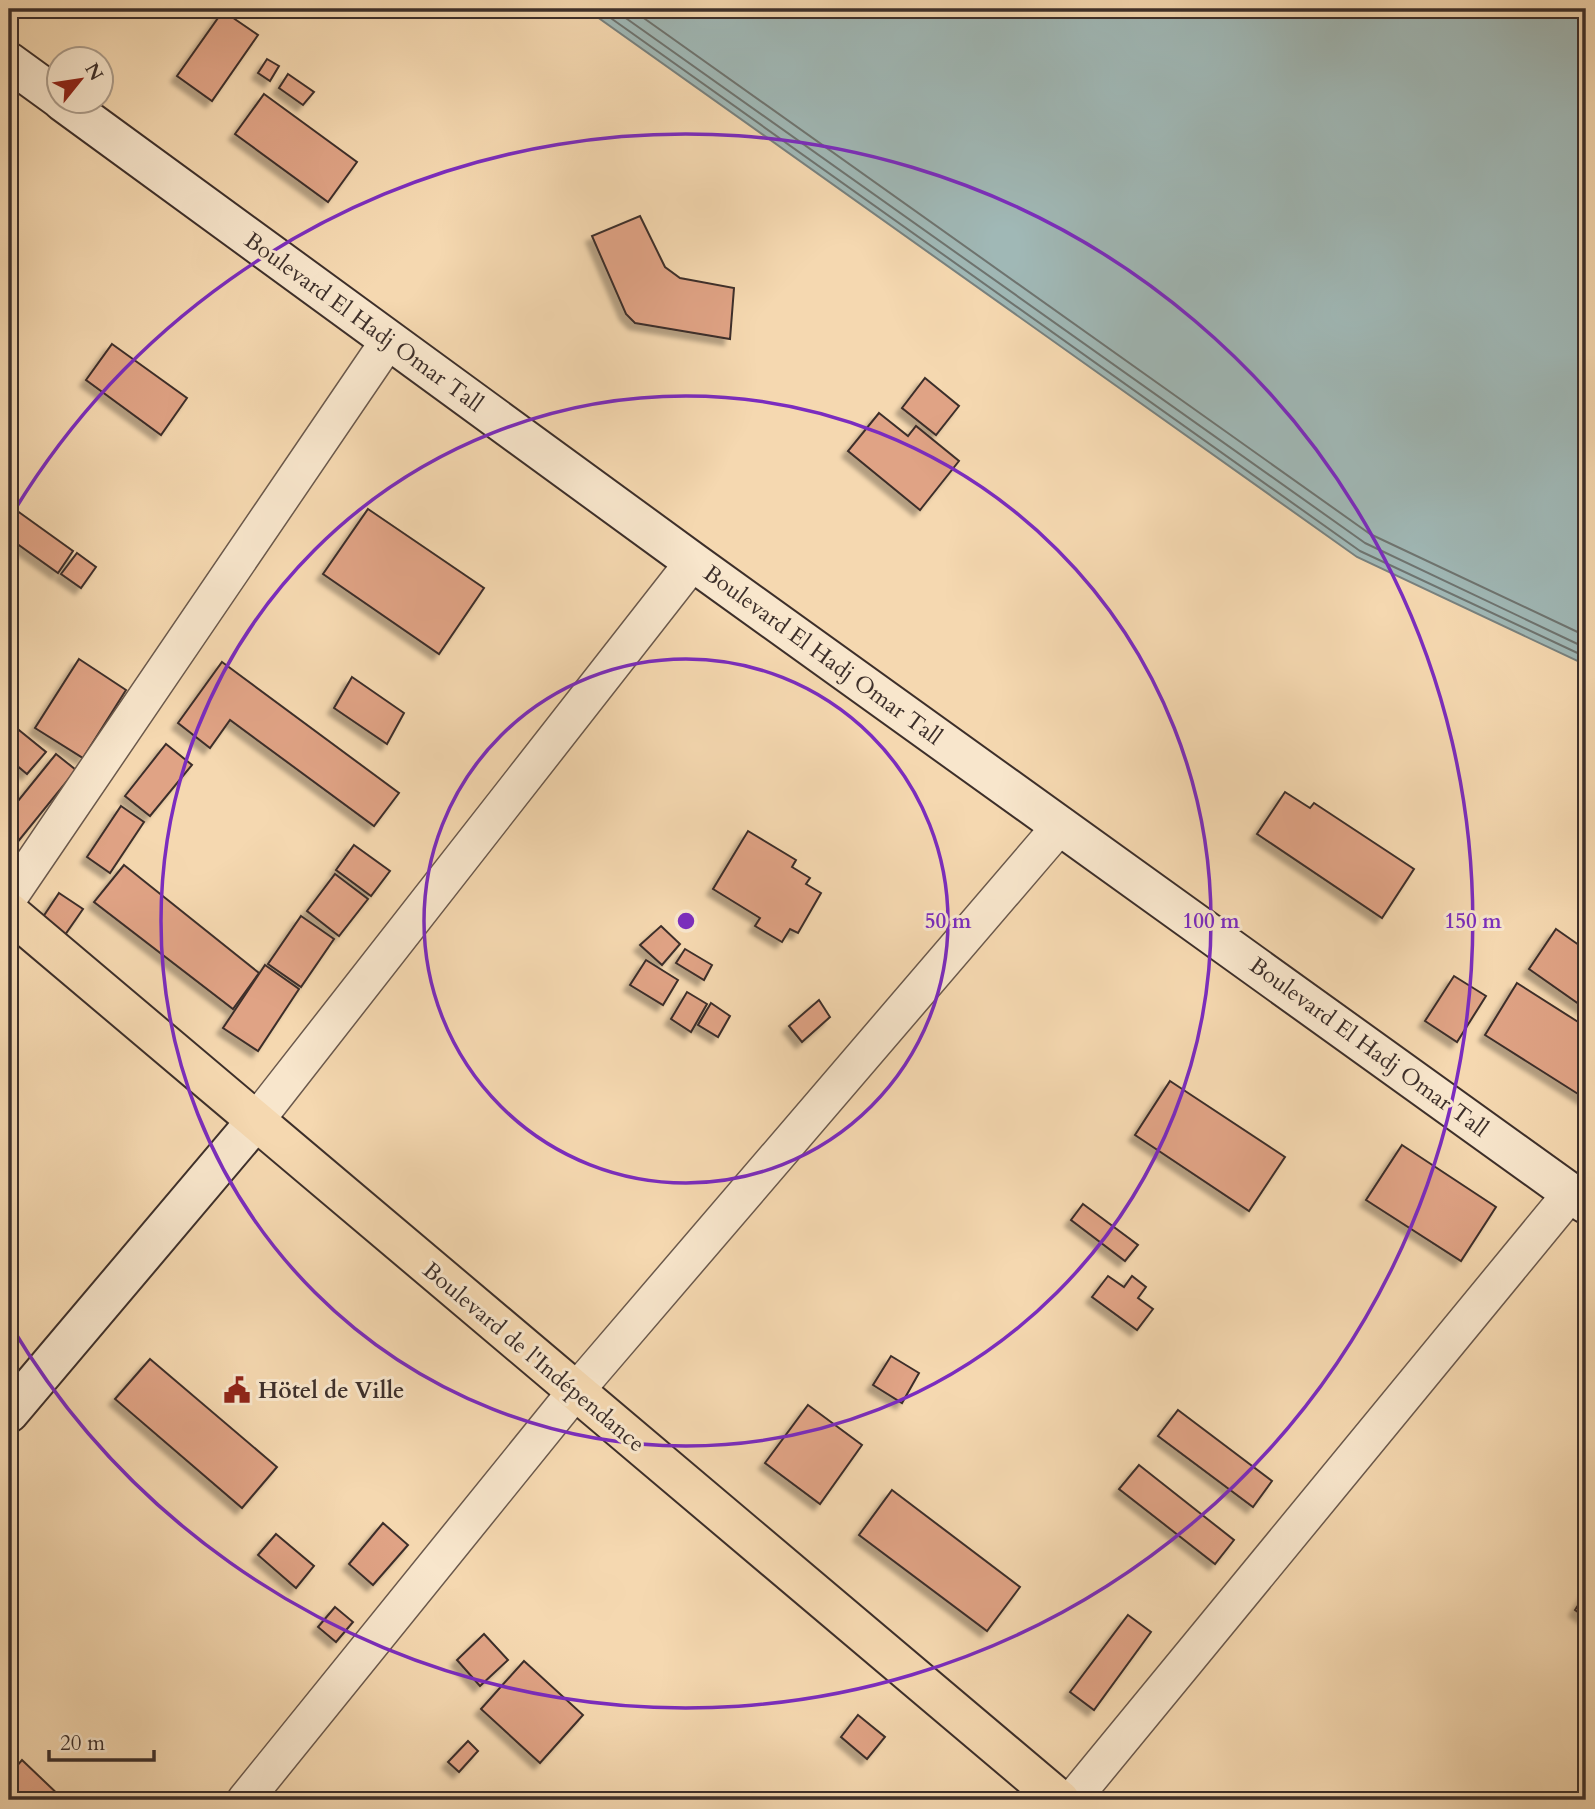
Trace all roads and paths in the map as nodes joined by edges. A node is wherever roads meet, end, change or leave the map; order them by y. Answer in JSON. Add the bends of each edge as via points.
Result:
{"nodes":[{"id":1,"x":9,"y":62,"type":"edge"},
{"id":2,"x":46,"y":89,"type":"edge"},
{"id":3,"x":83,"y":116,"type":"edge"},
{"id":4,"x":389,"y":340,"type":"junction"},
{"id":5,"x":693,"y":562,"type":"junction"},
{"id":6,"x":1061,"y":825,"type":"junction"},
{"id":7,"x":9,"y":898,"type":"edge"},
{"id":8,"x":9,"y":912,"type":"edge"},
{"id":9,"x":256,"y":1122,"type":"junction"},
{"id":10,"x":1579,"y":1199,"type":"edge"},
{"id":11,"x":575,"y":1392,"type":"junction"},
{"id":12,"x":9,"y":1412,"type":"edge"},
{"id":13,"x":245,"y":1800,"type":"edge"},
{"id":14,"x":1060,"y":1800,"type":"edge"},
{"id":15,"x":1072,"y":1800,"type":"edge"}],
"edges":[{"from":1,"to":2,"type":"street","name":"Boulevard El Hadj Omar Tall"},
{"from":3,"to":4,"type":"street","name":"Boulevard El Hadj Omar Tall"},
{"from":4,"to":5,"type":"street","name":"Boulevard El Hadj Omar Tall"},
{"from":4,"to":7,"type":"street"},
{"from":5,"to":6,"type":"street","name":"Boulevard El Hadj Omar Tall"},
{"from":5,"to":9,"type":"street"},
{"from":6,"to":10,"type":"street","name":"Boulevard El Hadj Omar Tall"},
{"from":6,"to":11,"type":"street"},
{"from":8,"to":9,"type":"highway","name":"Boulevard de l'Indépendance"},
{"from":9,"to":11,"type":"highway","name":"Boulevard de l'Indépendance"},
{"from":9,"to":12,"type":"street"},
{"from":10,"to":15,"type":"street"},
{"from":11,"to":13,"type":"street"},
{"from":11,"to":14,"type":"highway","name":"Boulevard de l'Indépendance"}]}
